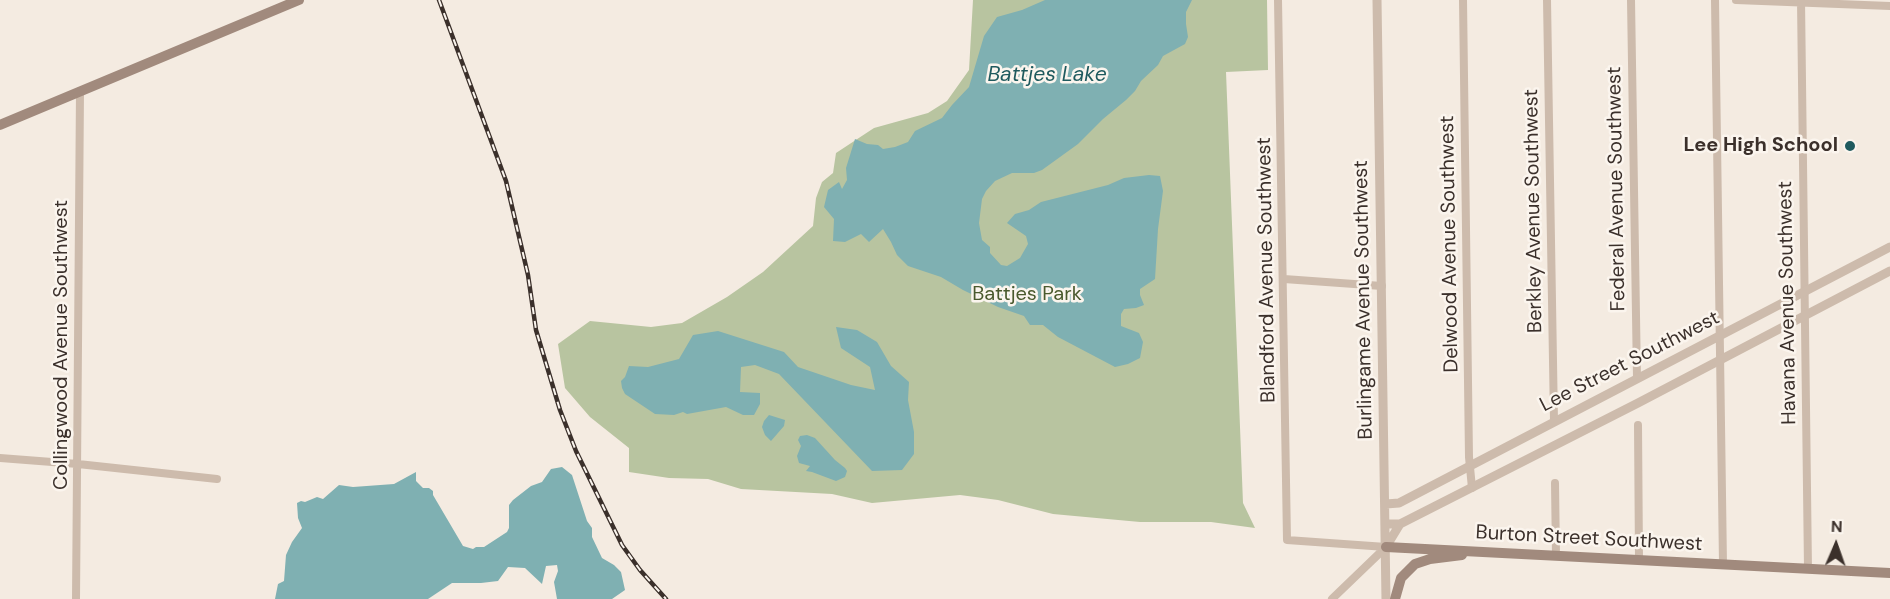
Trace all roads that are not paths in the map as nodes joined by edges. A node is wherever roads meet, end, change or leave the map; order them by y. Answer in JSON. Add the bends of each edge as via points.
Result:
{"nodes":[{"id":1,"x":299,"y":0,"type":"edge"},
{"id":2,"x":1278,"y":0,"type":"edge"},
{"id":3,"x":1377,"y":0,"type":"edge"},
{"id":4,"x":1463,"y":0,"type":"edge"},
{"id":5,"x":1547,"y":0,"type":"edge"},
{"id":6,"x":1631,"y":0,"type":"edge"},
{"id":7,"x":1715,"y":0,"type":"edge"},
{"id":8,"x":1736,"y":0,"type":"edge"},
{"id":9,"x":1801,"y":2,"type":"edge"},
{"id":10,"x":1887,"y":4,"type":"edge"},
{"id":11,"x":80,"y":92,"type":"junction"},
{"id":12,"x":0,"y":125,"type":"edge"},
{"id":13,"x":1890,"y":247,"type":"edge"},
{"id":14,"x":1890,"y":271,"type":"edge"},
{"id":15,"x":1284,"y":279,"type":"junction"},
{"id":16,"x":1382,"y":286,"type":"junction"},
{"id":17,"x":1805,"y":291,"type":"junction"},
{"id":18,"x":1805,"y":315,"type":"junction"},
{"id":19,"x":1720,"y":336,"type":"junction"},
{"id":20,"x":1721,"y":359,"type":"junction"},
{"id":21,"x":1637,"y":378,"type":"junction"},
{"id":22,"x":1554,"y":421,"type":"junction"},
{"id":23,"x":1638,"y":425,"type":"dead end"},
{"id":24,"x":0,"y":458,"type":"edge"},
{"id":25,"x":78,"y":464,"type":"junction"},
{"id":26,"x":1469,"y":465,"type":"junction"},
{"id":27,"x":217,"y":479,"type":"dead end"},
{"id":28,"x":1555,"y":483,"type":"dead end"},
{"id":29,"x":1472,"y":488,"type":"junction"},
{"id":30,"x":1386,"y":504,"type":"junction"},
{"id":31,"x":1386,"y":524,"type":"junction"},
{"id":32,"x":1400,"y":524,"type":"junction"},
{"id":33,"x":1287,"y":540,"type":"joint"},
{"id":34,"x":1386,"y":547,"type":"junction"},
{"id":35,"x":1476,"y":552,"type":"junction"},
{"id":36,"x":1556,"y":556,"type":"junction"},
{"id":37,"x":1639,"y":560,"type":"junction"},
{"id":38,"x":1723,"y":564,"type":"junction"},
{"id":39,"x":1808,"y":569,"type":"junction"},
{"id":40,"x":1890,"y":573,"type":"edge"},
{"id":41,"x":76,"y":599,"type":"edge"},
{"id":42,"x":1332,"y":599,"type":"edge"},
{"id":43,"x":1386,"y":599,"type":"edge"},
{"id":44,"x":1395,"y":599,"type":"edge"}],
"edges":[{"from":1,"to":11,"type":"main road"},
{"from":2,"to":15,"type":"street","name":"Blandford Avenue Southwest"},
{"from":3,"to":16,"type":"street","name":"Burlingame Avenue Southwest"},
{"from":4,"to":26,"type":"street","name":"Delwood Avenue Southwest"},
{"from":5,"to":22,"type":"street","name":"Berkley Avenue Southwest"},
{"from":6,"to":21,"type":"street","name":"Federal Avenue Southwest"},
{"from":7,"to":19,"type":"street"},
{"from":8,"to":9,"type":"street"},
{"from":9,"to":10,"type":"street"},
{"from":9,"to":17,"type":"street","name":"Havana Avenue Southwest"},
{"from":11,"to":12,"type":"main road"},
{"from":11,"to":25,"type":"street","name":"Collingwood Avenue Southwest"},
{"from":13,"to":17,"type":"street","name":"Lee Street Southwest"},
{"from":14,"to":18,"type":"street","name":"Lee Street Southwest"},
{"from":15,"to":16,"type":"street"},
{"from":15,"to":33,"type":"street","name":"Blandford Avenue Southwest"},
{"from":16,"to":30,"type":"street","name":"Burlingame Avenue Southwest"},
{"from":17,"to":18,"type":"street","name":"Havana Avenue Southwest"},
{"from":17,"to":19,"type":"street","name":"Lee Street Southwest"},
{"from":18,"to":20,"type":"street","name":"Lee Street Southwest"},
{"from":18,"to":39,"type":"street","name":"Havana Avenue Southwest"},
{"from":19,"to":20,"type":"street"},
{"from":19,"to":21,"type":"street","name":"Lee Street Southwest"},
{"from":20,"to":29,"type":"street","name":"Lee Street Southwest"},
{"from":20,"to":38,"type":"street"},
{"from":21,"to":22,"type":"street","name":"Lee Street Southwest"},
{"from":22,"to":26,"type":"street","name":"Lee Street Southwest"},
{"from":23,"to":37,"type":"street"},
{"from":24,"to":25,"type":"street"},
{"from":25,"to":27,"type":"street"},
{"from":25,"to":41,"type":"street","name":"Collingwood Avenue Southwest"},
{"from":26,"to":29,"type":"street","name":"Delwood Avenue Southwest"},
{"from":26,"to":30,"type":"street","name":"Lee Street Southwest","via":[[1399,503]]},
{"from":28,"to":36,"type":"street"},
{"from":29,"to":32,"type":"street","name":"Lee Street Southwest"},
{"from":30,"to":31,"type":"street","name":"Burlingame Avenue Southwest"},
{"from":31,"to":32,"type":"street","name":"Lee Street Southwest"},
{"from":31,"to":34,"type":"street","name":"Burlingame Avenue Southwest"},
{"from":32,"to":34,"type":"street"},
{"from":33,"to":34,"type":"street","name":"Burton Street Southwest"},
{"from":34,"to":35,"type":"main road","name":"Burton Street Southwest"},
{"from":34,"to":42,"type":"street"},
{"from":34,"to":43,"type":"street","name":"Burlingame Avenue Southwest"},
{"from":35,"to":36,"type":"main road","name":"Burton Street Southwest"},
{"from":35,"to":44,"type":"main road","via":[[1415,564],[1401,578]]},
{"from":36,"to":37,"type":"main road","name":"Burton Street Southwest"},
{"from":37,"to":38,"type":"main road","name":"Burton Street Southwest"},
{"from":38,"to":39,"type":"main road","name":"Burton Street Southwest"},
{"from":39,"to":40,"type":"main road","name":"Burton Street Southwest"}]}
